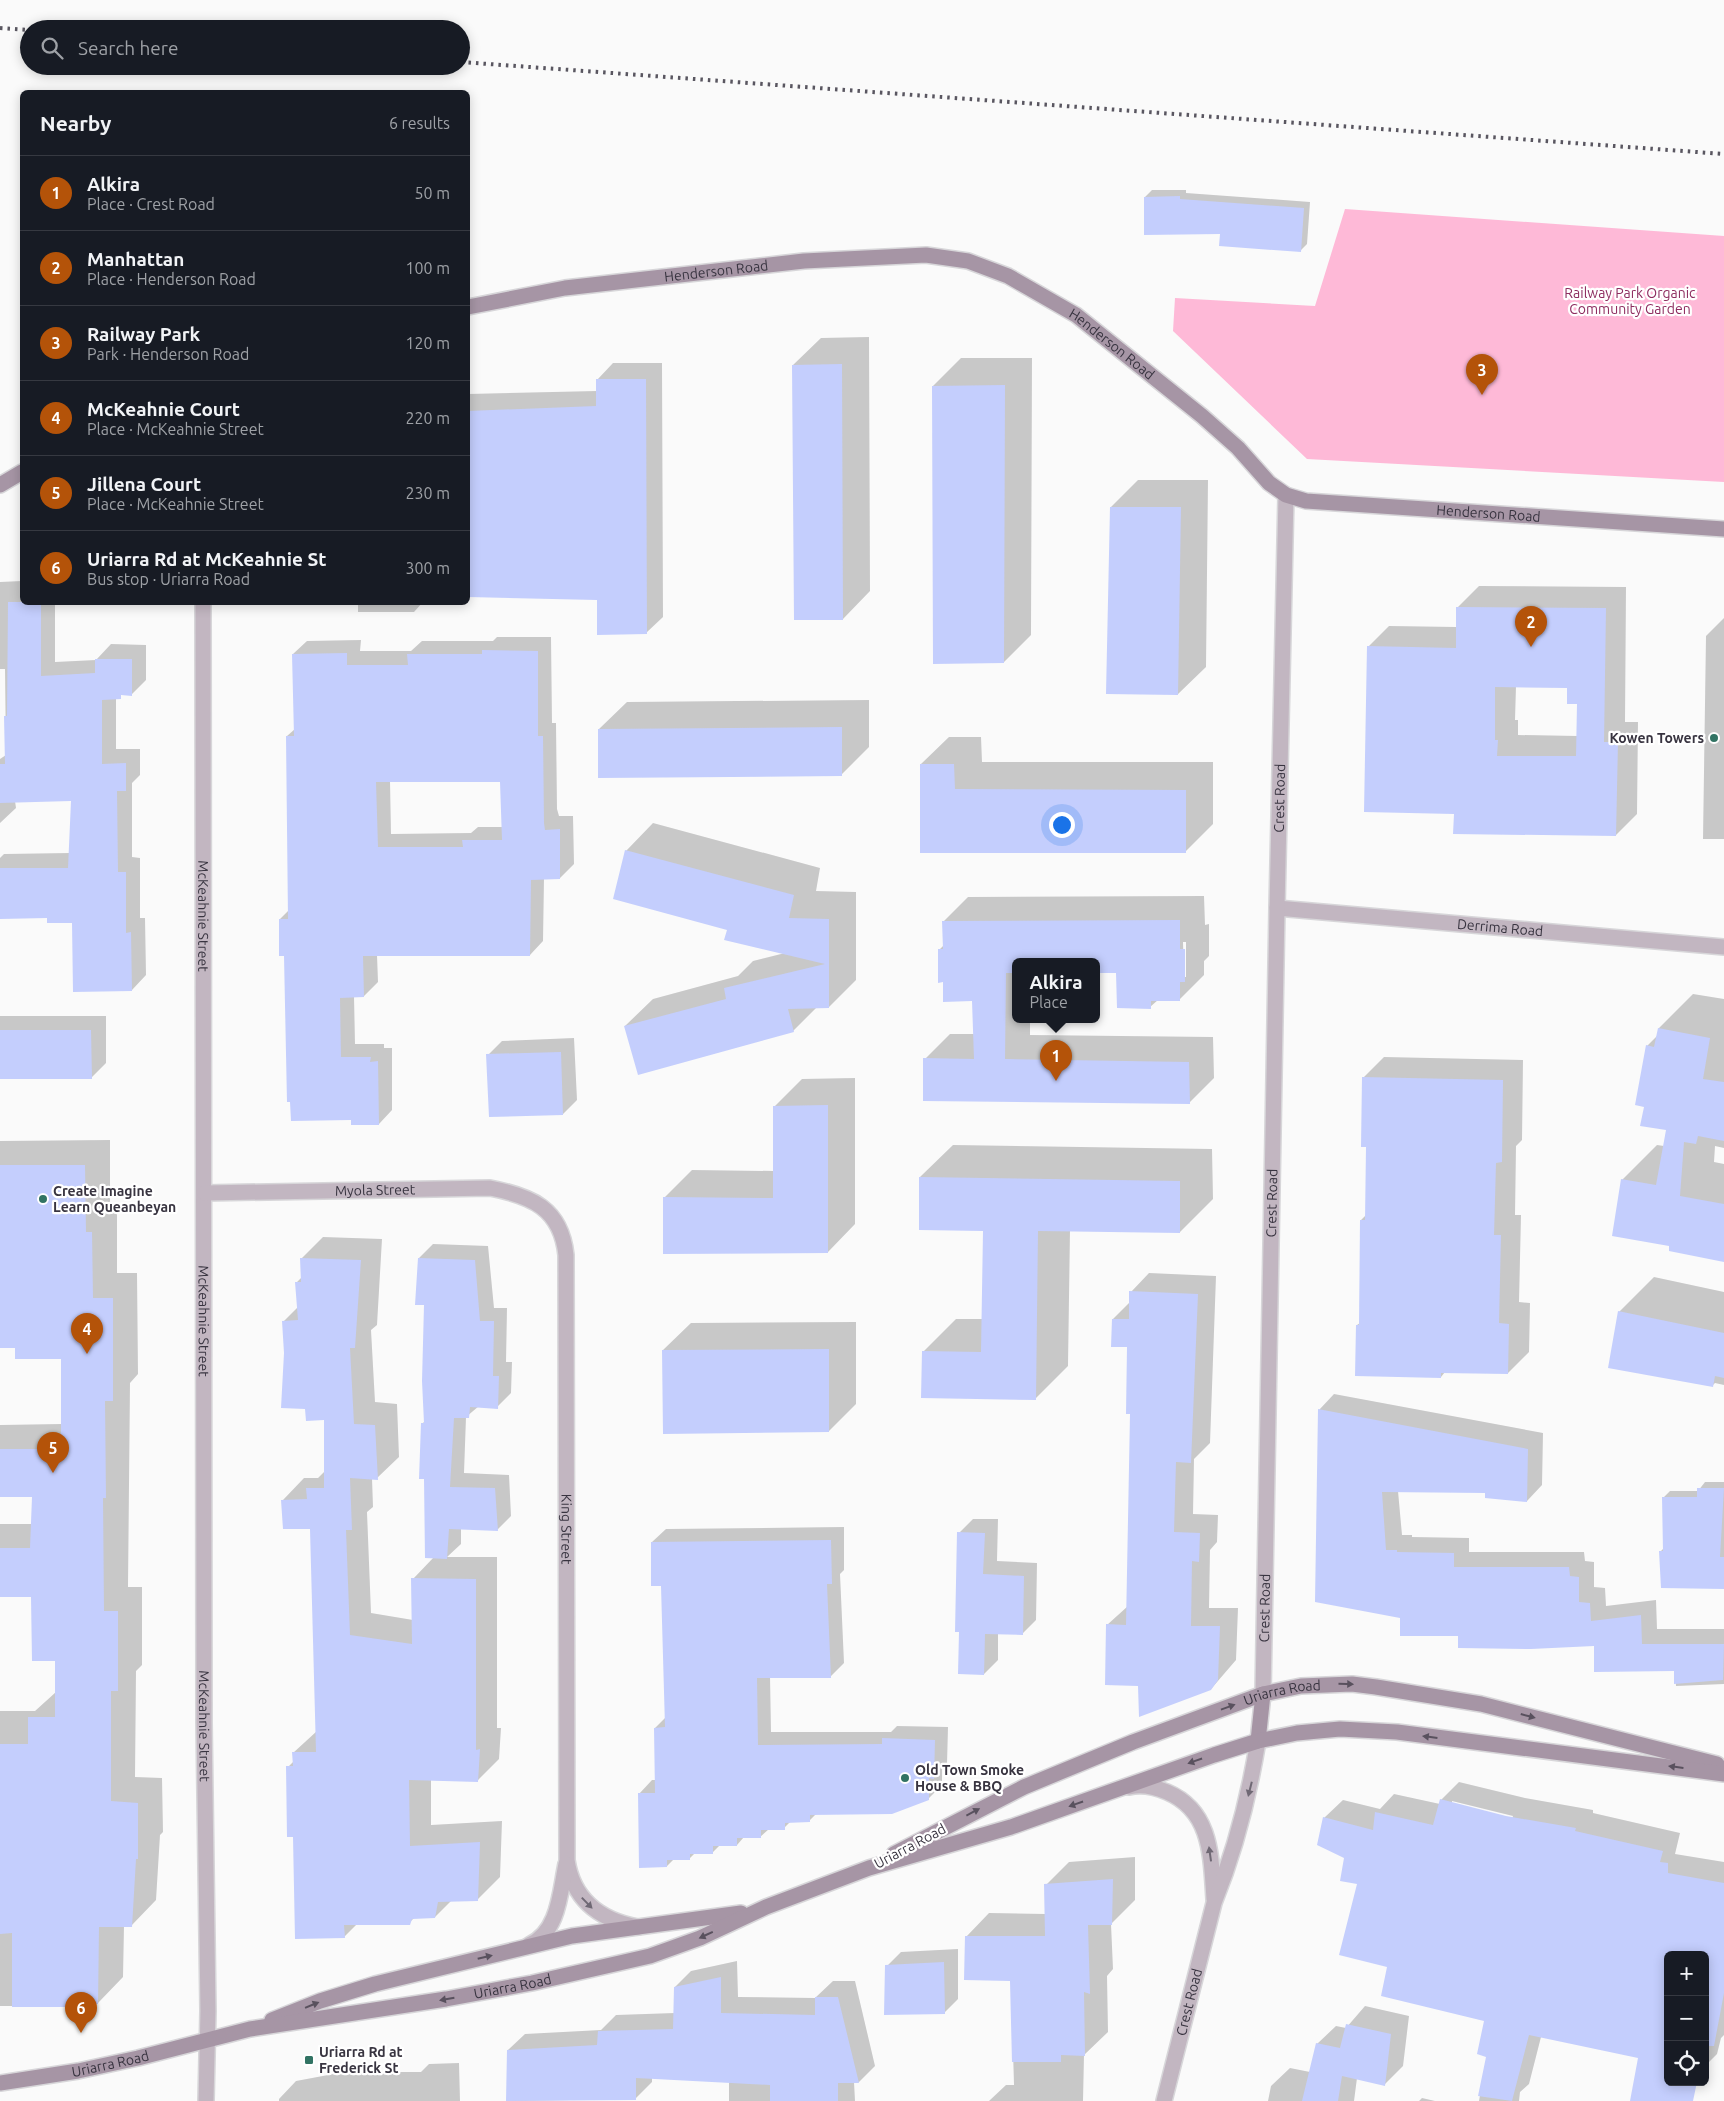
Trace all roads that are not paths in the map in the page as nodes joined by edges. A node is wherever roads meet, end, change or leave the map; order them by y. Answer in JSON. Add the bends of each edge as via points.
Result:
{"nodes":[{"id":1,"x":470,"y":307,"type":"edge"},
{"id":2,"x":20,"y":473,"type":"edge"},
{"id":3,"x":0,"y":485,"type":"edge"},
{"id":4,"x":1286,"y":495,"type":"junction"},
{"id":5,"x":1724,"y":529,"type":"edge"},
{"id":6,"x":203,"y":605,"type":"edge"},
{"id":7,"x":1276,"y":908,"type":"junction"},
{"id":8,"x":1724,"y":947,"type":"edge"},
{"id":9,"x":205,"y":1193,"type":"junction"},
{"id":10,"x":541,"y":1206,"type":"joint"},
{"id":11,"x":1263,"y":1694,"type":"junction"},
{"id":12,"x":1258,"y":1741,"type":"junction"},
{"id":13,"x":1724,"y":1766,"type":"edge"},
{"id":14,"x":1724,"y":1774,"type":"edge"},
{"id":15,"x":1122,"y":1788,"type":"junction"},
{"id":16,"x":567,"y":1860,"type":"junction"},
{"id":17,"x":869,"y":1868,"type":"junction"},
{"id":18,"x":1214,"y":1903,"type":"junction"},
{"id":19,"x":766,"y":1907,"type":"junction"},
{"id":20,"x":639,"y":1927,"type":"junction"},
{"id":21,"x":523,"y":1948,"type":"junction"},
{"id":22,"x":250,"y":2029,"type":"junction"},
{"id":23,"x":207,"y":2040,"type":"junction"},
{"id":24,"x":0,"y":2083,"type":"edge"},
{"id":25,"x":206,"y":2101,"type":"edge"},
{"id":26,"x":1164,"y":2101,"type":"edge"}],
"edges":[{"from":1,"to":4,"type":"main road","name":"Henderson Road","via":[[565,288],[804,261],[881,255],[926,255],[968,261],[1008,276],[1076,315],[1202,416],[1238,448],[1269,483]]},
{"from":2,"to":3,"type":"main road"},
{"from":4,"to":5,"type":"main road","name":"Henderson Road","via":[[1306,501]]},
{"from":4,"to":7,"type":"street","name":"Crest Road"},
{"from":6,"to":9,"type":"street","name":"McKeahnie Street"},
{"from":7,"to":8,"type":"street","name":"Derrima Road"},
{"from":7,"to":11,"type":"street","name":"Crest Road"},
{"from":9,"to":10,"type":"street","name":"Myola Street","via":[[490,1188],[518,1194]]},
{"from":9,"to":23,"type":"street","name":"McKeahnie Street"},
{"from":10,"to":16,"type":"street","name":"King Street","via":[[557,1223],[566,1255]]},
{"from":11,"to":12,"type":"main road","name":"Crest Road"},
{"from":11,"to":13,"type":"main road","name":"Uriarra Road","one_way":true,"via":[[1293,1687],[1331,1684],[1409,1691],[1490,1706]]},
{"from":17,"to":11,"type":"main road","name":"Uriarra Road","one_way":true,"via":[[1024,1787]]},
{"from":14,"to":12,"type":"main road","name":"Uriarra Road","one_way":true,"via":[[1367,1729],[1317,1730]]},
{"from":12,"to":15,"type":"main road","name":"Uriarra Road","one_way":true},
{"from":12,"to":18,"type":"street","name":"Crest Road","one_way":true,"via":[[1245,1808]]},
{"from":15,"to":17,"type":"main road","name":"Uriarra Road","one_way":true,"via":[[978,1838]]},
{"from":18,"to":15,"type":"street","name":"Crest Road","one_way":true,"via":[[1208,1837],[1194,1810],[1173,1794],[1154,1787]]},
{"from":16,"to":20,"type":"street","name":"King Street","one_way":true,"via":[[574,1885],[592,1909],[609,1919]]},
{"from":16,"to":21,"type":"street","name":"King Street","via":[[550,1929],[535,1943]]},
{"from":17,"to":19,"type":"main road","name":"Uriarra Road"},
{"from":18,"to":26,"type":"street","name":"Crest Road"},
{"from":19,"to":20,"type":"main road","name":"Uriarra Road","via":[[715,1918]]},
{"from":19,"to":22,"type":"main road","name":"Uriarra Road","one_way":true,"via":[[700,1938],[632,1960],[446,1999]]},
{"from":20,"to":21,"type":"main road","name":"Uriarra Road","via":[[594,1932]]},
{"from":22,"to":21,"type":"main road","name":"Uriarra Road","one_way":true,"via":[[360,1988]]},
{"from":22,"to":23,"type":"main road","name":"Uriarra Road"},
{"from":23,"to":24,"type":"main road","name":"Uriarra Road","via":[[87,2069]]},
{"from":23,"to":25,"type":"street","name":"McKeahnie Street"}]}
